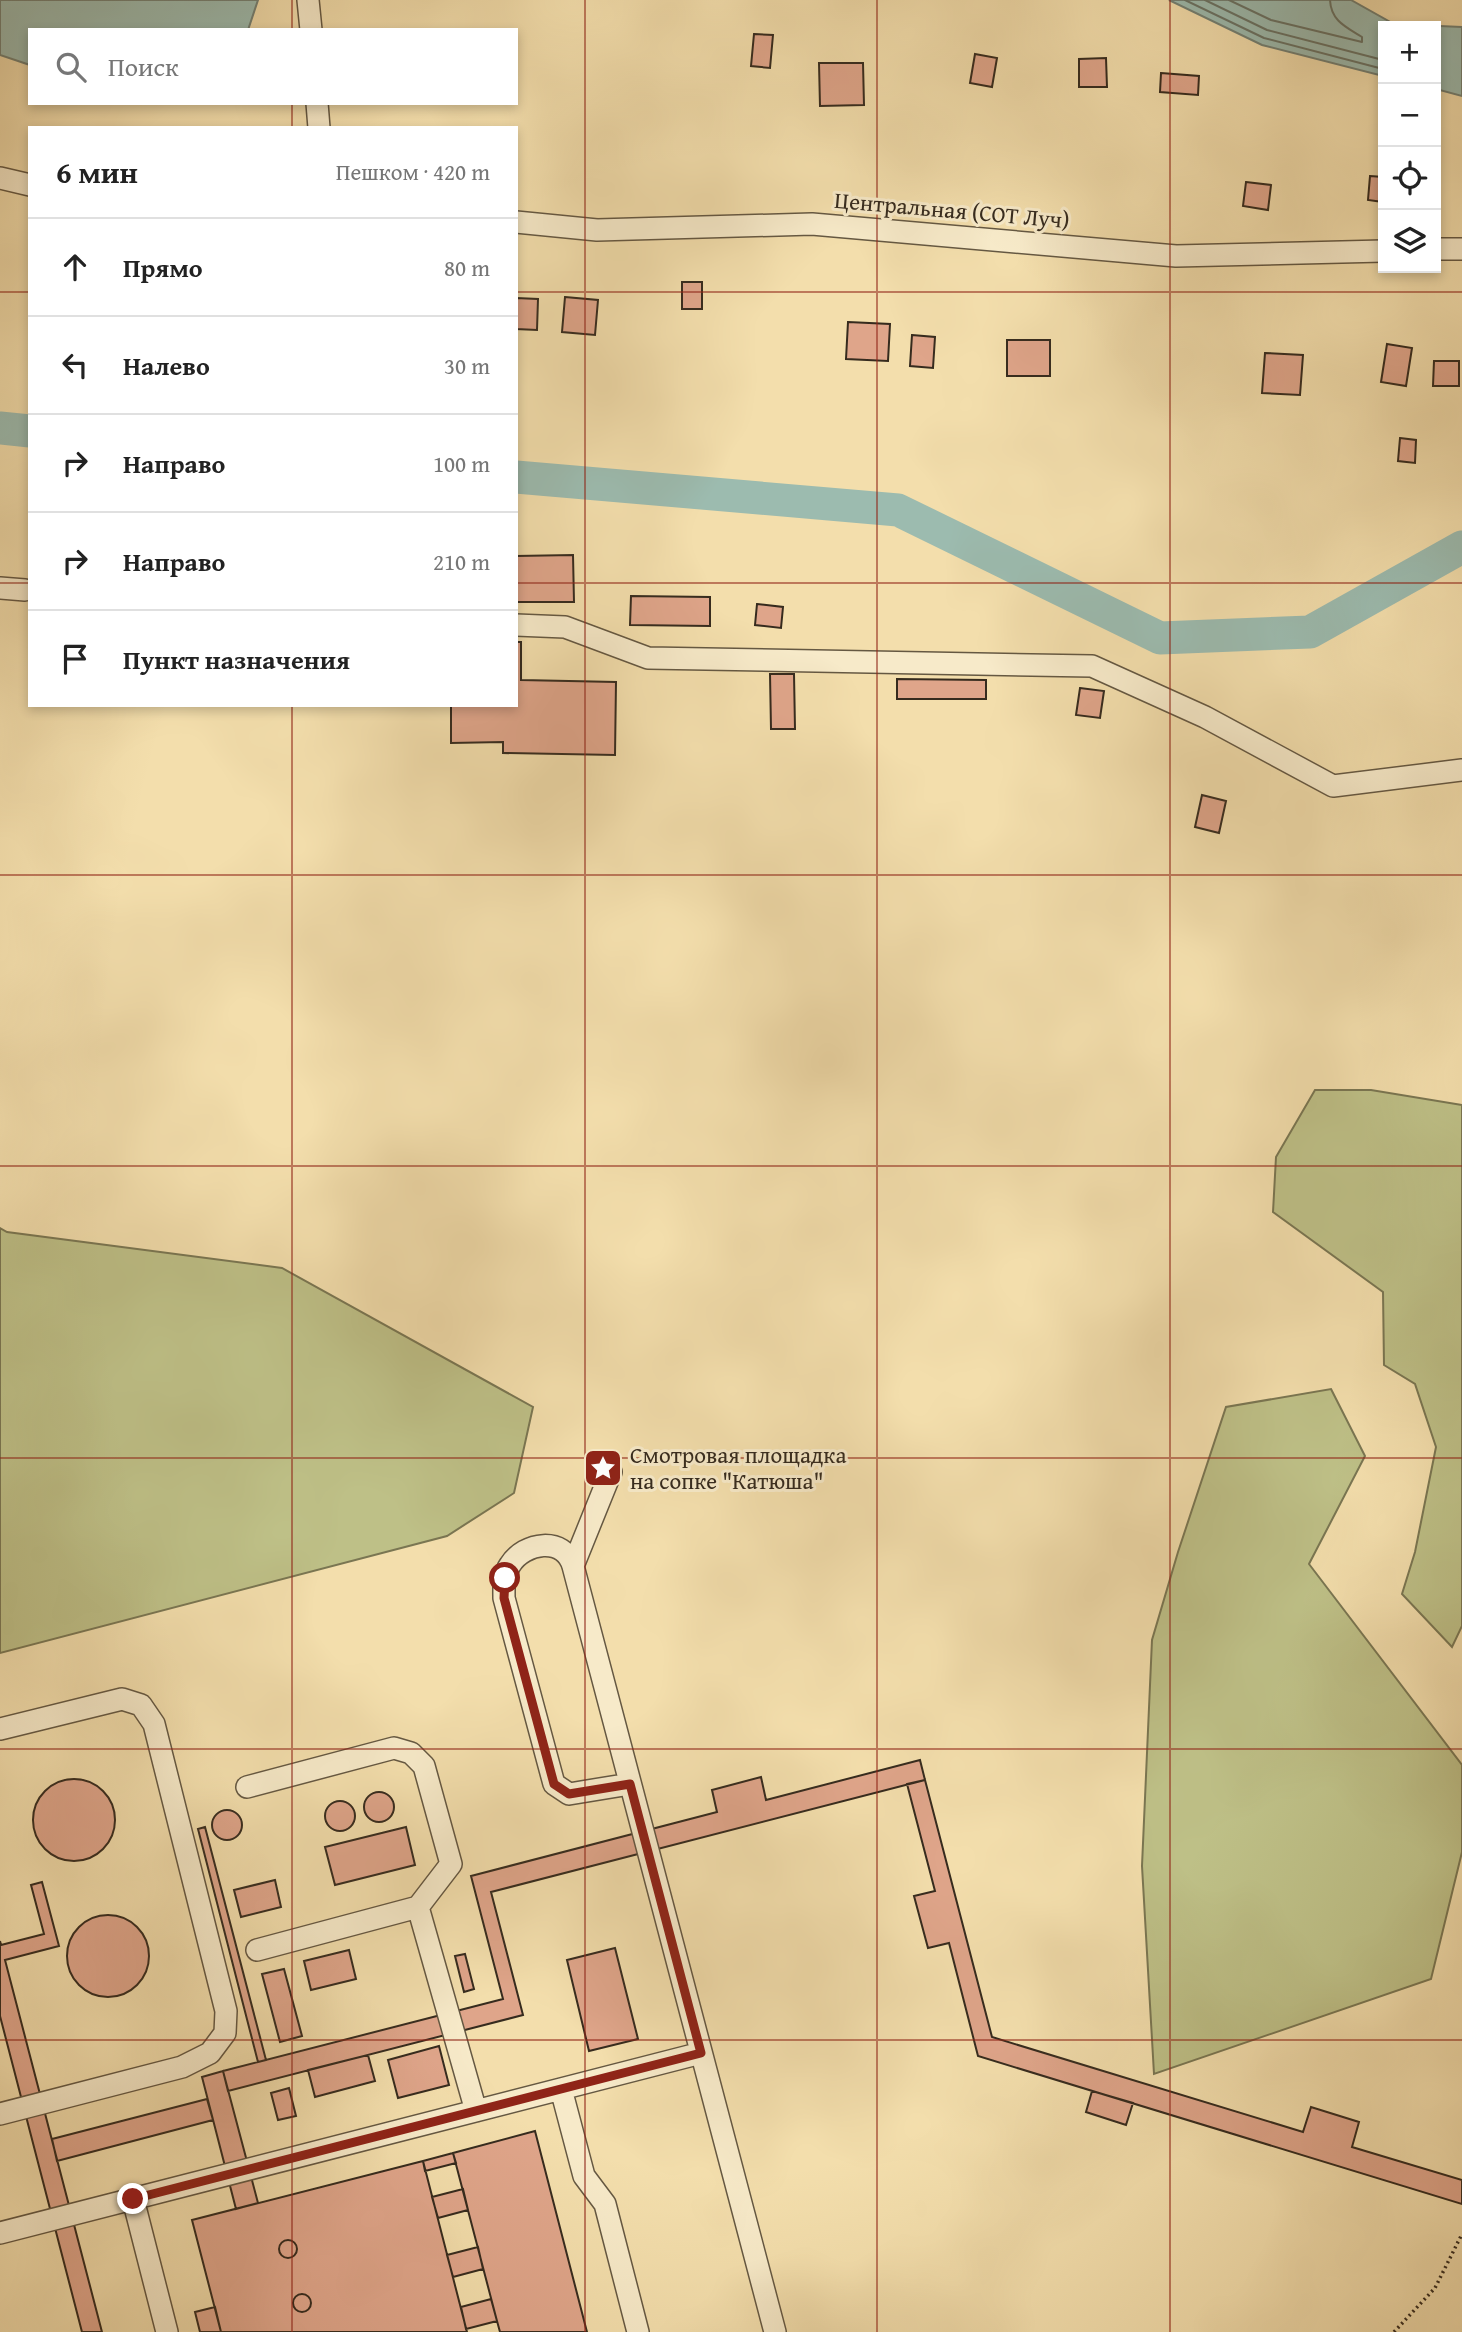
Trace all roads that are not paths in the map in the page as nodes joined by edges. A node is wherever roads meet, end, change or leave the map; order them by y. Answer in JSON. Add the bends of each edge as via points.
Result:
{"nodes":[{"id":1,"x":308,"y":0,"type":"edge"},
{"id":2,"x":311,"y":28,"type":"edge"},
{"id":3,"x":317,"y":105,"type":"edge"},
{"id":4,"x":319,"y":126,"type":"edge"},
{"id":5,"x":0,"y":178,"type":"edge"},
{"id":6,"x":28,"y":185,"type":"edge"},
{"id":7,"x":518,"y":222,"type":"edge"},
{"id":8,"x":1441,"y":249,"type":"edge"},
{"id":9,"x":1462,"y":249,"type":"edge"},
{"id":10,"x":1378,"y":251,"type":"edge"},
{"id":11,"x":0,"y":588,"type":"edge"},
{"id":12,"x":25,"y":590,"type":"dead end"},
{"id":13,"x":518,"y":625,"type":"edge"},
{"id":14,"x":1462,"y":770,"type":"edge"},
{"id":15,"x":603,"y":1468,"type":"dead end"},
{"id":16,"x":573,"y":1566,"type":"junction"},
{"id":17,"x":0,"y":1729,"type":"edge"},
{"id":18,"x":630,"y":1784,"type":"junction"},
{"id":19,"x":247,"y":1787,"type":"dead end"},
{"id":20,"x":418,"y":1907,"type":"junction"},
{"id":21,"x":257,"y":1950,"type":"dead end"},
{"id":22,"x":701,"y":2053,"type":"junction"},
{"id":23,"x":561,"y":2090,"type":"junction"},
{"id":24,"x":476,"y":2111,"type":"junction"},
{"id":25,"x":0,"y":2114,"type":"edge"},
{"id":26,"x":133,"y":2199,"type":"junction"},
{"id":27,"x":0,"y":2233,"type":"edge"},
{"id":28,"x":167,"y":2332,"type":"edge"},
{"id":29,"x":638,"y":2332,"type":"edge"},
{"id":30,"x":775,"y":2332,"type":"edge"}],
"edges":[{"from":1,"to":2,"type":"street"},
{"from":3,"to":4,"type":"street"},
{"from":5,"to":6,"type":"street"},
{"from":7,"to":10,"type":"street","name":"Центральная (СОТ Луч)","via":[[597,230],[812,224],[1176,256]]},
{"from":8,"to":9,"type":"street"},
{"from":11,"to":12,"type":"street"},
{"from":13,"to":14,"type":"street","via":[[565,627],[648,658],[1093,666],[1205,718],[1333,786]]},
{"from":15,"to":16,"type":"street","via":[[611,1472]]},
{"from":16,"to":18,"type":"street"},
{"from":16,"to":18,"type":"street","via":[[561,1549],[542,1544],[526,1551],[510,1564],[504,1598],[554,1784],[569,1794]]},
{"from":17,"to":25,"type":"street","via":[[122,1699],[141,1705],[154,1724],[226,2011],[225,2032],[210,2053],[182,2067]]},
{"from":18,"to":22,"type":"street"},
{"from":19,"to":20,"type":"street","via":[[394,1748],[411,1753],[424,1766],[451,1864]]},
{"from":20,"to":21,"type":"street"},
{"from":20,"to":24,"type":"street"},
{"from":22,"to":23,"type":"street"},
{"from":22,"to":30,"type":"street"},
{"from":23,"to":24,"type":"street"},
{"from":23,"to":29,"type":"street","via":[[584,2176],[605,2204]]},
{"from":24,"to":26,"type":"street"},
{"from":26,"to":27,"type":"street"},
{"from":26,"to":28,"type":"street"}]}
